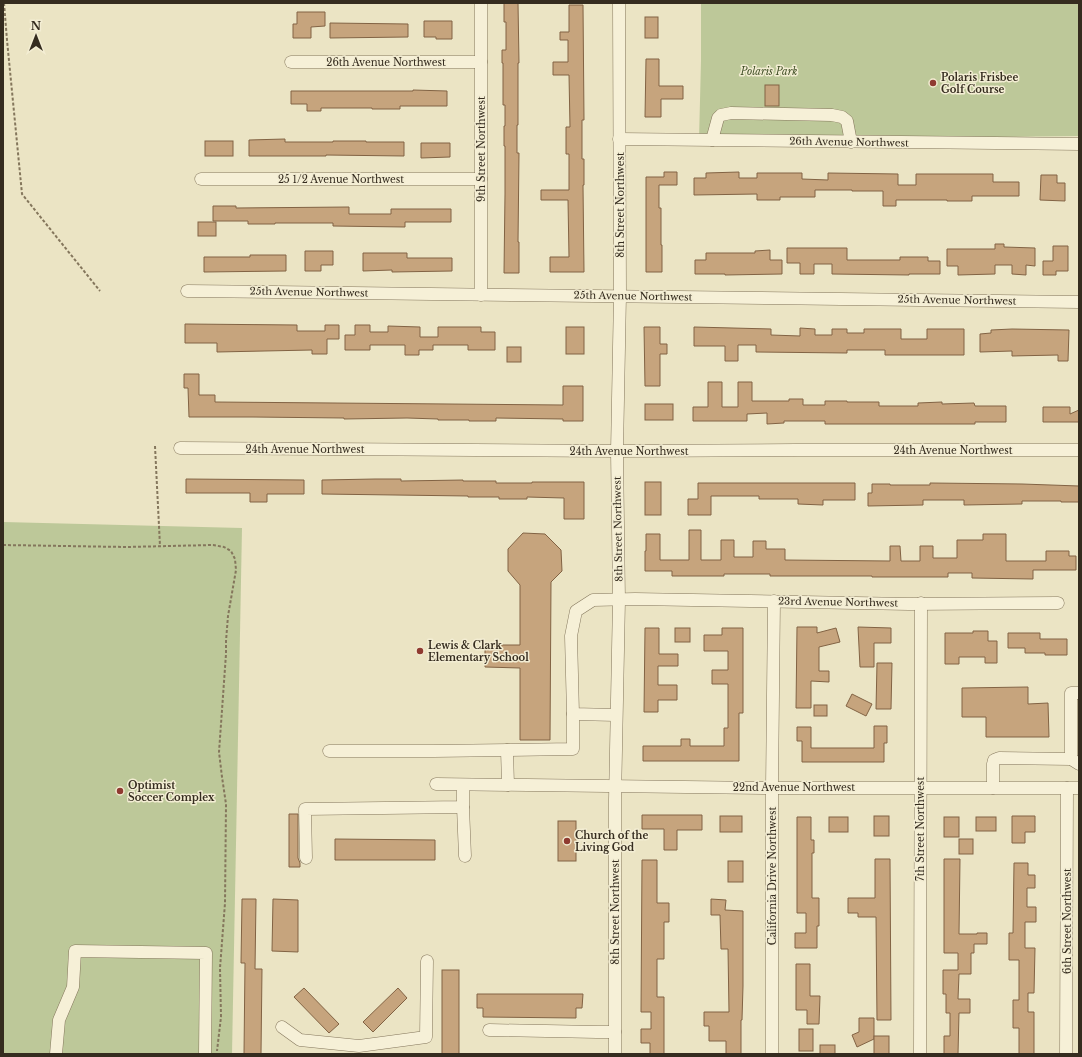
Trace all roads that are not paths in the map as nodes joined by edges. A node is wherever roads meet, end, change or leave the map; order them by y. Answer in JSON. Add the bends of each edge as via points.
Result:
{"nodes":[{"id":1,"x":481,"y":3,"type":"edge"},
{"id":2,"x":619,"y":3,"type":"edge"},
{"id":3,"x":291,"y":62,"type":"dead end"},
{"id":4,"x":481,"y":62,"type":"junction"},
{"id":5,"x":620,"y":139,"type":"junction"},
{"id":6,"x":712,"y":140,"type":"junction"},
{"id":7,"x":851,"y":142,"type":"junction"},
{"id":8,"x":1079,"y":144,"type":"edge"},
{"id":9,"x":201,"y":178,"type":"dead end"},
{"id":10,"x":481,"y":179,"type":"junction"},
{"id":11,"x":187,"y":291,"type":"dead end"},
{"id":12,"x":481,"y":295,"type":"junction"},
{"id":13,"x":620,"y":295,"type":"junction"},
{"id":14,"x":1079,"y":302,"type":"edge"},
{"id":15,"x":180,"y":448,"type":"dead end"},
{"id":16,"x":1079,"y":450,"type":"edge"},
{"id":17,"x":617,"y":451,"type":"junction"},
{"id":18,"x":618,"y":600,"type":"junction"},
{"id":19,"x":774,"y":601,"type":"junction"},
{"id":20,"x":921,"y":603,"type":"junction"},
{"id":21,"x":1058,"y":603,"type":"dead end"},
{"id":22,"x":1079,"y":693,"type":"edge"},
{"id":23,"x":573,"y":714,"type":"junction"},
{"id":24,"x":616,"y":715,"type":"junction"},
{"id":25,"x":329,"y":750,"type":"dead end"},
{"id":26,"x":507,"y":750,"type":"junction"},
{"id":27,"x":1075,"y":762,"type":"edge"},
{"id":28,"x":436,"y":784,"type":"dead end"},
{"id":29,"x":463,"y":785,"type":"junction"},
{"id":30,"x":508,"y":785,"type":"junction"},
{"id":31,"x":615,"y":786,"type":"junction"},
{"id":32,"x":772,"y":788,"type":"junction"},
{"id":33,"x":920,"y":788,"type":"junction"},
{"id":34,"x":993,"y":788,"type":"junction"},
{"id":35,"x":1073,"y":788,"type":"edge"},
{"id":36,"x":463,"y":807,"type":"junction"},
{"id":37,"x":464,"y":856,"type":"dead end"},
{"id":38,"x":306,"y":858,"type":"dead end"},
{"id":39,"x":427,"y":961,"type":"dead end"},
{"id":40,"x":282,"y":1027,"type":"dead end"},
{"id":41,"x":489,"y":1030,"type":"dead end"},
{"id":42,"x":615,"y":1032,"type":"junction"},
{"id":43,"x":355,"y":1050,"type":"edge"},
{"id":44,"x":56,"y":1054,"type":"edge"},
{"id":45,"x":206,"y":1054,"type":"edge"},
{"id":46,"x":615,"y":1054,"type":"edge"},
{"id":47,"x":772,"y":1054,"type":"edge"},
{"id":48,"x":920,"y":1054,"type":"edge"},
{"id":49,"x":1066,"y":1054,"type":"edge"}],
"edges":[{"from":1,"to":4,"type":"street","name":"9th Street Northwest"},
{"from":2,"to":5,"type":"street","name":"8th Street Northwest"},
{"from":3,"to":4,"type":"street","name":"26th Avenue Northwest"},
{"from":4,"to":10,"type":"street","name":"9th Street Northwest"},
{"from":5,"to":6,"type":"street","name":"26th Avenue Northwest"},
{"from":5,"to":13,"type":"street","name":"8th Street Northwest"},
{"from":6,"to":7,"type":"street","name":"26th Avenue Northwest"},
{"from":6,"to":7,"type":"street","via":[[718,118],[731,113],[842,117],[847,120]]},
{"from":7,"to":8,"type":"street","name":"26th Avenue Northwest"},
{"from":9,"to":10,"type":"street","name":"25 1/2 Avenue Northwest"},
{"from":10,"to":12,"type":"street","name":"9th Street Northwest"},
{"from":11,"to":12,"type":"street","name":"25th Avenue Northwest"},
{"from":12,"to":13,"type":"street","name":"25th Avenue Northwest"},
{"from":13,"to":14,"type":"street","name":"25th Avenue Northwest"},
{"from":13,"to":17,"type":"street","name":"8th Street Northwest"},
{"from":15,"to":17,"type":"street","name":"24th Avenue Northwest"},
{"from":16,"to":17,"type":"street","name":"24th Avenue Northwest"},
{"from":17,"to":18,"type":"street","name":"8th Street Northwest"},
{"from":18,"to":19,"type":"street","name":"23rd Avenue Northwest"},
{"from":18,"to":23,"type":"street","name":"23rd Avenue Northwest","via":[[593,600],[576,611],[571,636]]},
{"from":18,"to":24,"type":"street","name":"8th Street Northwest"},
{"from":19,"to":20,"type":"street","name":"23rd Avenue Northwest"},
{"from":19,"to":32,"type":"street","name":"California Drive Northwest"},
{"from":20,"to":21,"type":"street","name":"23rd Avenue Northwest"},
{"from":20,"to":33,"type":"street","name":"7th Street Northwest"},
{"from":22,"to":27,"type":"street","via":[[1071,693]]},
{"from":23,"to":24,"type":"street"},
{"from":23,"to":26,"type":"street","name":"23rd Avenue Northwest","via":[[573,749]]},
{"from":24,"to":31,"type":"street","name":"8th Street Northwest"},
{"from":25,"to":26,"type":"street"},
{"from":26,"to":30,"type":"street"},
{"from":27,"to":34,"type":"street","via":[[999,758],[994,760],[993,764]]},
{"from":28,"to":29,"type":"street","name":"22nd Avenue Northwest"},
{"from":29,"to":30,"type":"street","name":"22nd Avenue Northwest"},
{"from":29,"to":36,"type":"street"},
{"from":30,"to":31,"type":"street","name":"22nd Avenue Northwest"},
{"from":31,"to":32,"type":"street","name":"22nd Avenue Northwest"},
{"from":31,"to":42,"type":"street","name":"8th Street Northwest"},
{"from":32,"to":33,"type":"street","name":"22nd Avenue Northwest"},
{"from":32,"to":47,"type":"street","name":"California Drive Northwest"},
{"from":33,"to":34,"type":"street","name":"22nd Avenue Northwest"},
{"from":33,"to":48,"type":"street","name":"7th Street Northwest"},
{"from":34,"to":35,"type":"street","name":"22nd Avenue Northwest"},
{"from":35,"to":49,"type":"street","name":"6th Street Northwest"},
{"from":36,"to":37,"type":"street"},
{"from":36,"to":38,"type":"street","via":[[305,809]]},
{"from":39,"to":43,"type":"street","via":[[426,1037],[359,1046]]},
{"from":40,"to":43,"type":"street","via":[[300,1040]]},
{"from":41,"to":42,"type":"street"},
{"from":42,"to":46,"type":"street","name":"8th Street Northwest"},
{"from":44,"to":45,"type":"street","via":[[59,1020],[73,987],[75,951],[206,953]]}]}
